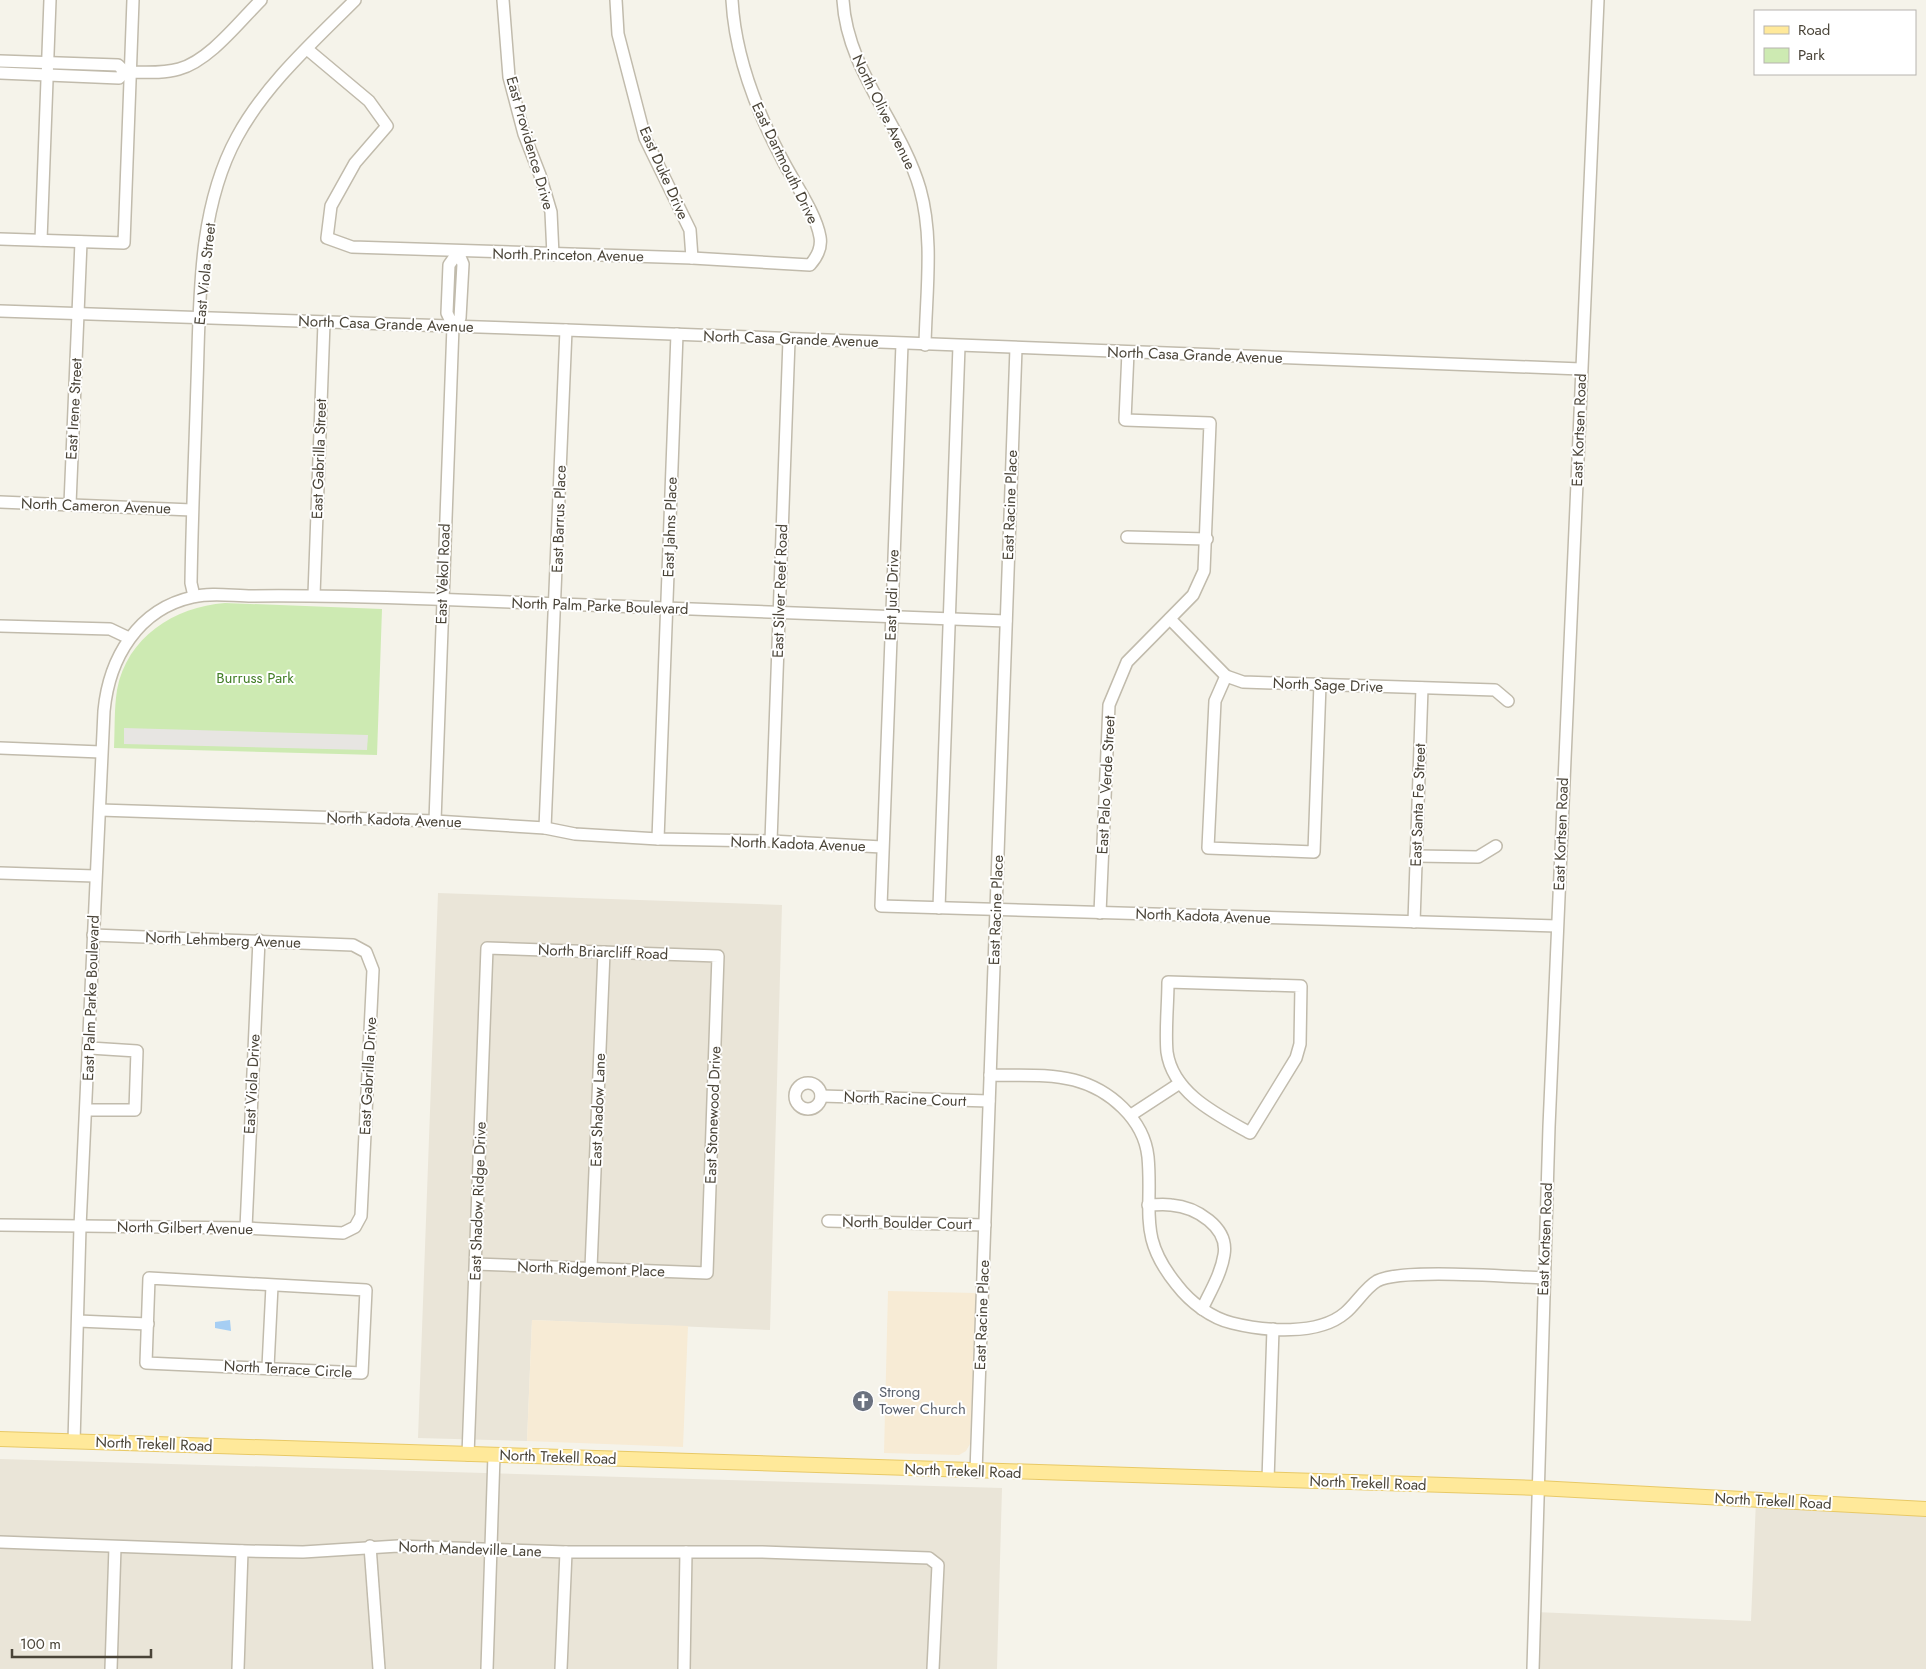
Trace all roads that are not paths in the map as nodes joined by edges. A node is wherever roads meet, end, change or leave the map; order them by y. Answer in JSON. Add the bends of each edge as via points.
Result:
{"nodes":[{"id":1,"x":50,"y":0,"type":"edge"},
{"id":2,"x":133,"y":0,"type":"edge"},
{"id":3,"x":261,"y":0,"type":"edge"},
{"id":4,"x":355,"y":0,"type":"edge"},
{"id":5,"x":503,"y":0,"type":"edge"},
{"id":6,"x":616,"y":0,"type":"edge"},
{"id":7,"x":732,"y":0,"type":"edge"},
{"id":8,"x":843,"y":0,"type":"edge"},
{"id":9,"x":1598,"y":0,"type":"edge"},
{"id":10,"x":307,"y":49,"type":"junction"},
{"id":11,"x":0,"y":61,"type":"edge"},
{"id":12,"x":48,"y":63,"type":"junction"},
{"id":13,"x":128,"y":72,"type":"junction"},
{"id":14,"x":0,"y":73,"type":"edge"},
{"id":15,"x":48,"y":75,"type":"junction"},
{"id":16,"x":0,"y":239,"type":"edge"},
{"id":17,"x":41,"y":240,"type":"junction"},
{"id":18,"x":81,"y":242,"type":"junction"},
{"id":19,"x":458,"y":252,"type":"junction"},
{"id":20,"x":553,"y":255,"type":"junction"},
{"id":21,"x":692,"y":258,"type":"junction"},
{"id":22,"x":810,"y":264,"type":"joint"},
{"id":23,"x":0,"y":311,"type":"edge"},
{"id":24,"x":79,"y":314,"type":"junction"},
{"id":25,"x":200,"y":317,"type":"junction"},
{"id":26,"x":324,"y":323,"type":"junction"},
{"id":27,"x":453,"y":326,"type":"junction"},
{"id":28,"x":566,"y":330,"type":"junction"},
{"id":29,"x":677,"y":334,"type":"junction"},
{"id":30,"x":789,"y":340,"type":"junction"},
{"id":31,"x":902,"y":344,"type":"junction"},
{"id":32,"x":925,"y":345,"type":"junction"},
{"id":33,"x":959,"y":346,"type":"junction"},
{"id":34,"x":1016,"y":348,"type":"junction"},
{"id":35,"x":1128,"y":352,"type":"junction"},
{"id":36,"x":1581,"y":369,"type":"junction"},
{"id":37,"x":0,"y":502,"type":"edge"},
{"id":38,"x":70,"y":504,"type":"junction"},
{"id":39,"x":192,"y":510,"type":"junction"},
{"id":40,"x":1127,"y":537,"type":"dead end"},
{"id":41,"x":1207,"y":539,"type":"junction"},
{"id":42,"x":314,"y":595,"type":"junction"},
{"id":43,"x":194,"y":596,"type":"junction"},
{"id":44,"x":442,"y":599,"type":"junction"},
{"id":45,"x":556,"y":604,"type":"junction"},
{"id":46,"x":667,"y":609,"type":"junction"},
{"id":47,"x":780,"y":613,"type":"junction"},
{"id":48,"x":892,"y":617,"type":"junction"},
{"id":49,"x":950,"y":619,"type":"junction"},
{"id":50,"x":1170,"y":619,"type":"junction"},
{"id":51,"x":1006,"y":621,"type":"junction"},
{"id":52,"x":0,"y":626,"type":"edge"},
{"id":53,"x":129,"y":638,"type":"junction"},
{"id":54,"x":1226,"y":676,"type":"junction"},
{"id":55,"x":1320,"y":684,"type":"junction"},
{"id":56,"x":1422,"y":688,"type":"junction"},
{"id":57,"x":1508,"y":701,"type":"dead end"},
{"id":58,"x":0,"y":748,"type":"edge"},
{"id":59,"x":101,"y":752,"type":"junction"},
{"id":60,"x":100,"y":810,"type":"junction"},
{"id":61,"x":435,"y":821,"type":"junction"},
{"id":62,"x":545,"y":828,"type":"junction"},
{"id":63,"x":658,"y":839,"type":"junction"},
{"id":64,"x":771,"y":841,"type":"junction"},
{"id":65,"x":1496,"y":846,"type":"dead end"},
{"id":66,"x":882,"y":847,"type":"junction"},
{"id":67,"x":1416,"y":856,"type":"junction"},
{"id":68,"x":0,"y":873,"type":"edge"},
{"id":69,"x":95,"y":876,"type":"junction"},
{"id":70,"x":939,"y":908,"type":"junction"},
{"id":71,"x":996,"y":910,"type":"junction"},
{"id":72,"x":1100,"y":913,"type":"junction"},
{"id":73,"x":1414,"y":922,"type":"junction"},
{"id":74,"x":1557,"y":926,"type":"junction"},
{"id":75,"x":94,"y":935,"type":"junction"},
{"id":76,"x":259,"y":940,"type":"junction"},
{"id":77,"x":353,"y":945,"type":"joint"},
{"id":78,"x":487,"y":948,"type":"joint"},
{"id":79,"x":604,"y":952,"type":"junction"},
{"id":80,"x":718,"y":956,"type":"joint"},
{"id":81,"x":90,"y":1048,"type":"junction"},
{"id":82,"x":990,"y":1075,"type":"junction"},
{"id":83,"x":1180,"y":1083,"type":"junction"},
{"id":84,"x":821,"y":1096,"type":"dead end"},
{"id":85,"x":989,"y":1101,"type":"junction"},
{"id":86,"x":86,"y":1110,"type":"junction"},
{"id":87,"x":1131,"y":1115,"type":"junction"},
{"id":88,"x":1148,"y":1205,"type":"junction"},
{"id":89,"x":361,"y":1216,"type":"joint"},
{"id":90,"x":828,"y":1221,"type":"dead end"},
{"id":91,"x":0,"y":1224,"type":"edge"},
{"id":92,"x":985,"y":1225,"type":"junction"},
{"id":93,"x":80,"y":1227,"type":"junction"},
{"id":94,"x":246,"y":1228,"type":"junction"},
{"id":95,"x":476,"y":1264,"type":"junction"},
{"id":96,"x":591,"y":1268,"type":"junction"},
{"id":97,"x":707,"y":1274,"type":"joint"},
{"id":98,"x":1543,"y":1278,"type":"junction"},
{"id":99,"x":272,"y":1286,"type":"junction"},
{"id":100,"x":1202,"y":1309,"type":"junction"},
{"id":101,"x":78,"y":1321,"type":"junction"},
{"id":102,"x":148,"y":1324,"type":"junction"},
{"id":103,"x":1273,"y":1329,"type":"junction"},
{"id":104,"x":268,"y":1367,"type":"junction"},
{"id":105,"x":0,"y":1439,"type":"edge"},
{"id":106,"x":74,"y":1442,"type":"junction"},
{"id":107,"x":468,"y":1455,"type":"junction"},
{"id":108,"x":494,"y":1455,"type":"junction"},
{"id":109,"x":976,"y":1472,"type":"junction"},
{"id":110,"x":1268,"y":1480,"type":"junction"},
{"id":111,"x":1538,"y":1488,"type":"junction"},
{"id":112,"x":1926,"y":1509,"type":"edge"},
{"id":113,"x":0,"y":1542,"type":"edge"},
{"id":114,"x":370,"y":1546,"type":"junction"},
{"id":115,"x":115,"y":1547,"type":"junction"},
{"id":116,"x":490,"y":1550,"type":"junction"},
{"id":117,"x":242,"y":1551,"type":"junction"},
{"id":118,"x":566,"y":1552,"type":"junction"},
{"id":119,"x":686,"y":1552,"type":"junction"},
{"id":120,"x":111,"y":1669,"type":"edge"},
{"id":121,"x":238,"y":1669,"type":"edge"},
{"id":122,"x":379,"y":1669,"type":"edge"},
{"id":123,"x":487,"y":1669,"type":"edge"},
{"id":124,"x":562,"y":1669,"type":"edge"},
{"id":125,"x":684,"y":1669,"type":"edge"},
{"id":126,"x":933,"y":1669,"type":"edge"},
{"id":127,"x":1532,"y":1669,"type":"edge"}],
"edges":[{"from":1,"to":12,"type":"street"},
{"from":2,"to":13,"type":"street"},
{"from":3,"to":13,"type":"street","via":[[194,63],[164,72]]},
{"from":4,"to":10,"type":"street","name":"East Viola Street"},
{"from":5,"to":20,"type":"street","name":"East Providence Drive","via":[[509,77],[524,134],[551,212]]},
{"from":6,"to":21,"type":"street","name":"East Duke Drive","via":[[618,34],[645,138],[690,230]]},
{"from":7,"to":22,"type":"street","name":"East Dartmouth Drive","via":[[734,25],[748,84],[772,141],[821,238],[818,256]]},
{"from":8,"to":32,"type":"street","name":"North Olive Avenue","via":[[844,18],[859,66],[904,148],[920,188],[927,223]]},
{"from":9,"to":36,"type":"street","name":"East Kortsen Road"},
{"from":10,"to":19,"type":"street","name":"North Princeton Avenue","via":[[369,101],[387,126],[355,163],[331,206],[327,238],[352,247]]},
{"from":10,"to":25,"type":"street","name":"East Viola Street","via":[[267,93],[236,138],[215,189],[205,243]]},
{"from":11,"to":12,"type":"street"},
{"from":12,"to":13,"type":"street","via":[[118,65]]},
{"from":12,"to":15,"type":"street"},
{"from":13,"to":15,"type":"street","via":[[119,78]]},
{"from":13,"to":18,"type":"street","via":[[124,243]]},
{"from":14,"to":15,"type":"street"},
{"from":15,"to":17,"type":"street"},
{"from":16,"to":17,"type":"street"},
{"from":17,"to":18,"type":"street"},
{"from":18,"to":24,"type":"street","name":"East Irene Street"},
{"from":19,"to":20,"type":"street","name":"North Princeton Avenue"},
{"from":19,"to":27,"type":"street","name":"East Vekol Road","via":[[462,264],[460,318]]},
{"from":20,"to":21,"type":"street","name":"North Princeton Avenue"},
{"from":21,"to":22,"type":"street","name":"North Princeton Avenue"},
{"from":23,"to":24,"type":"street","name":"North Casa Grande Avenue"},
{"from":24,"to":25,"type":"street","name":"North Casa Grande Avenue"},
{"from":24,"to":38,"type":"street","name":"East Irene Street"},
{"from":25,"to":26,"type":"street","name":"North Casa Grande Avenue"},
{"from":25,"to":39,"type":"street","name":"East Viola Street"},
{"from":26,"to":27,"type":"street","name":"North Casa Grande Avenue"},
{"from":26,"to":42,"type":"street","name":"East Gabrilla Street"},
{"from":27,"to":28,"type":"street","name":"North Casa Grande Avenue"},
{"from":27,"to":44,"type":"street","name":"East Vekol Road"},
{"from":28,"to":29,"type":"street","name":"North Casa Grande Avenue"},
{"from":28,"to":45,"type":"street","name":"East Barrus Place"},
{"from":29,"to":30,"type":"street","name":"North Casa Grande Avenue"},
{"from":29,"to":46,"type":"street","name":"East Jahns Place"},
{"from":30,"to":31,"type":"street","name":"North Casa Grande Avenue"},
{"from":30,"to":47,"type":"street","name":"East Silver Reef Road"},
{"from":31,"to":32,"type":"street","name":"North Casa Grande Avenue"},
{"from":31,"to":48,"type":"street","name":"East Judi Drive"},
{"from":32,"to":33,"type":"street","name":"North Casa Grande Avenue"},
{"from":33,"to":34,"type":"street","name":"North Casa Grande Avenue"},
{"from":33,"to":49,"type":"street"},
{"from":34,"to":35,"type":"street","name":"North Casa Grande Avenue"},
{"from":34,"to":51,"type":"street","name":"East Racine Place"},
{"from":35,"to":36,"type":"street","name":"North Casa Grande Avenue"},
{"from":35,"to":41,"type":"street","name":"East Palo Verde Street","via":[[1125,420],[1210,423]]},
{"from":36,"to":74,"type":"street","name":"East Kortsen Road"},
{"from":37,"to":38,"type":"street","name":"North Cameron Avenue"},
{"from":38,"to":39,"type":"street","name":"North Cameron Avenue"},
{"from":39,"to":43,"type":"street","name":"East Viola Street","via":[[191,583]]},
{"from":40,"to":41,"type":"street"},
{"from":41,"to":50,"type":"street","name":"East Palo Verde Street","via":[[1204,570],[1193,595]]},
{"from":42,"to":43,"type":"street","name":"North Palm Parke Boulevard"},
{"from":42,"to":44,"type":"street","name":"North Palm Parke Boulevard"},
{"from":43,"to":53,"type":"street","name":"East Palm Parke Boulevard","via":[[145,621]]},
{"from":44,"to":45,"type":"street","name":"North Palm Parke Boulevard"},
{"from":44,"to":61,"type":"street","name":"East Vekol Road"},
{"from":45,"to":46,"type":"street","name":"North Palm Parke Boulevard"},
{"from":45,"to":62,"type":"street","name":"East Barrus Place"},
{"from":46,"to":47,"type":"street","name":"North Palm Parke Boulevard"},
{"from":46,"to":63,"type":"street","name":"East Jahns Place"},
{"from":47,"to":48,"type":"street","name":"North Palm Parke Boulevard"},
{"from":47,"to":64,"type":"street","name":"East Silver Reef Road"},
{"from":48,"to":49,"type":"street","name":"North Palm Parke Boulevard"},
{"from":48,"to":66,"type":"street","name":"East Judi Drive"},
{"from":49,"to":51,"type":"street","name":"North Palm Parke Boulevard"},
{"from":49,"to":70,"type":"street"},
{"from":50,"to":54,"type":"street"},
{"from":50,"to":72,"type":"street","name":"East Palo Verde Street","via":[[1127,662],[1110,705]]},
{"from":51,"to":71,"type":"street","name":"East Racine Place"},
{"from":52,"to":53,"type":"street","via":[[110,629]]},
{"from":53,"to":59,"type":"street","name":"East Palm Parke Boulevard","via":[[107,684]]},
{"from":54,"to":55,"type":"street","name":"North Sage Drive","via":[[1243,682]]},
{"from":54,"to":55,"type":"street","via":[[1215,701],[1208,848],[1314,852]]},
{"from":55,"to":56,"type":"street","name":"North Sage Drive"},
{"from":56,"to":57,"type":"street","name":"North Sage Drive","via":[[1496,690]]},
{"from":56,"to":67,"type":"street","name":"East Santa Fe Street"},
{"from":58,"to":59,"type":"street"},
{"from":59,"to":60,"type":"street","name":"East Palm Parke Boulevard"},
{"from":60,"to":61,"type":"street","name":"North Kadota Avenue"},
{"from":60,"to":69,"type":"street","name":"East Palm Parke Boulevard"},
{"from":61,"to":62,"type":"street","name":"North Kadota Avenue"},
{"from":62,"to":63,"type":"street","name":"North Kadota Avenue","via":[[575,834]]},
{"from":63,"to":64,"type":"street","name":"North Kadota Avenue"},
{"from":64,"to":66,"type":"street","name":"North Kadota Avenue"},
{"from":65,"to":67,"type":"street","via":[[1478,857]]},
{"from":66,"to":70,"type":"street","name":"North Kadota Avenue","via":[[881,906]]},
{"from":67,"to":73,"type":"street","name":"East Santa Fe Street"},
{"from":68,"to":69,"type":"street"},
{"from":69,"to":75,"type":"street","name":"East Palm Parke Boulevard"},
{"from":70,"to":71,"type":"street","name":"North Kadota Avenue"},
{"from":71,"to":72,"type":"street","name":"North Kadota Avenue"},
{"from":71,"to":82,"type":"street","name":"East Racine Place"},
{"from":72,"to":73,"type":"street","name":"North Kadota Avenue"},
{"from":73,"to":74,"type":"street","name":"North Kadota Avenue"},
{"from":74,"to":98,"type":"street","name":"East Kortsen Road"},
{"from":75,"to":76,"type":"street","name":"North Lehmberg Avenue"},
{"from":75,"to":81,"type":"street","name":"East Palm Parke Boulevard"},
{"from":76,"to":77,"type":"street","name":"North Lehmberg Avenue"},
{"from":76,"to":94,"type":"street","name":"East Viola Drive"},
{"from":77,"to":89,"type":"street","name":"East Gabrilla Drive","via":[[366,952],[373,970]]},
{"from":78,"to":79,"type":"street","name":"North Briarcliff Road"},
{"from":78,"to":95,"type":"street","name":"East Shadow Ridge Drive"},
{"from":79,"to":80,"type":"street","name":"North Briarcliff Road"},
{"from":79,"to":96,"type":"street","name":"East Shadow Lane"},
{"from":80,"to":97,"type":"street","name":"East Stonewood Drive"},
{"from":81,"to":86,"type":"street","name":"East Palm Parke Boulevard"},
{"from":81,"to":86,"type":"street","via":[[136,1051],[135,1110]]},
{"from":82,"to":85,"type":"street","name":"East Racine Place"},
{"from":82,"to":87,"type":"street","via":[[1073,1080],[1098,1089]]},
{"from":83,"to":83,"type":"street","via":[[1205,1108],[1250,1133],[1296,1058],[1300,1044],[1301,986],[1168,982],[1167,1054]]},
{"from":83,"to":87,"type":"street"},
{"from":84,"to":85,"type":"street","name":"North Racine Court"},
{"from":85,"to":92,"type":"street","name":"East Racine Place"},
{"from":86,"to":93,"type":"street","name":"East Palm Parke Boulevard"},
{"from":87,"to":88,"type":"street","via":[[1148,1156]]},
{"from":88,"to":100,"type":"street","via":[[1149,1236],[1162,1268]]},
{"from":88,"to":100,"type":"street","via":[[1190,1209],[1216,1226],[1223,1238],[1224,1254]]},
{"from":89,"to":94,"type":"street","name":"North Gilbert Avenue","via":[[355,1227],[343,1233]]},
{"from":90,"to":92,"type":"street","name":"North Boulder Court"},
{"from":91,"to":93,"type":"street","name":"North Gilbert Avenue"},
{"from":92,"to":109,"type":"street","name":"East Racine Place"},
{"from":93,"to":94,"type":"street","name":"North Gilbert Avenue"},
{"from":93,"to":101,"type":"street","name":"East Palm Parke Boulevard"},
{"from":95,"to":96,"type":"street","name":"North Ridgemont Place"},
{"from":95,"to":107,"type":"street","name":"East Shadow Ridge Drive"},
{"from":96,"to":97,"type":"street","name":"North Ridgemont Place"},
{"from":98,"to":103,"type":"street","via":[[1405,1275],[1377,1281],[1344,1314],[1311,1329]]},
{"from":98,"to":111,"type":"street","name":"East Kortsen Road"},
{"from":99,"to":102,"type":"street","name":"North Terrace Circle","via":[[149,1278]]},
{"from":99,"to":104,"type":"street"},
{"from":99,"to":104,"type":"street","name":"North Terrace Circle","via":[[366,1290],[362,1373]]},
{"from":100,"to":103,"type":"street","via":[[1231,1323]]},
{"from":101,"to":102,"type":"street"},
{"from":101,"to":106,"type":"street","name":"East Palm Parke Boulevard"},
{"from":102,"to":104,"type":"street","name":"North Terrace Circle","via":[[146,1363]]},
{"from":103,"to":110,"type":"street"},
{"from":105,"to":106,"type":"main road","name":"North Trekell Road"},
{"from":106,"to":107,"type":"main road","name":"North Trekell Road"},
{"from":107,"to":108,"type":"main road","name":"North Trekell Road"},
{"from":108,"to":109,"type":"main road","name":"North Trekell Road"},
{"from":108,"to":116,"type":"street"},
{"from":109,"to":110,"type":"main road","name":"North Trekell Road"},
{"from":110,"to":111,"type":"main road","name":"North Trekell Road"},
{"from":111,"to":112,"type":"main road","name":"North Trekell Road"},
{"from":111,"to":127,"type":"street","name":"East Kortsen Road"},
{"from":113,"to":115,"type":"street","name":"North Mandeville Lane"},
{"from":114,"to":116,"type":"street","name":"North Mandeville Lane"},
{"from":114,"to":117,"type":"street","name":"North Mandeville Lane","via":[[303,1552]]},
{"from":114,"to":122,"type":"street"},
{"from":115,"to":117,"type":"street","name":"North Mandeville Lane"},
{"from":115,"to":120,"type":"street"},
{"from":116,"to":118,"type":"street","name":"North Mandeville Lane"},
{"from":116,"to":123,"type":"street"},
{"from":117,"to":121,"type":"street"},
{"from":118,"to":119,"type":"street","name":"North Mandeville Lane"},
{"from":118,"to":124,"type":"street"},
{"from":119,"to":125,"type":"street"},
{"from":119,"to":126,"type":"street","name":"North Mandeville Lane","via":[[929,1558],[938,1565]]}]}
